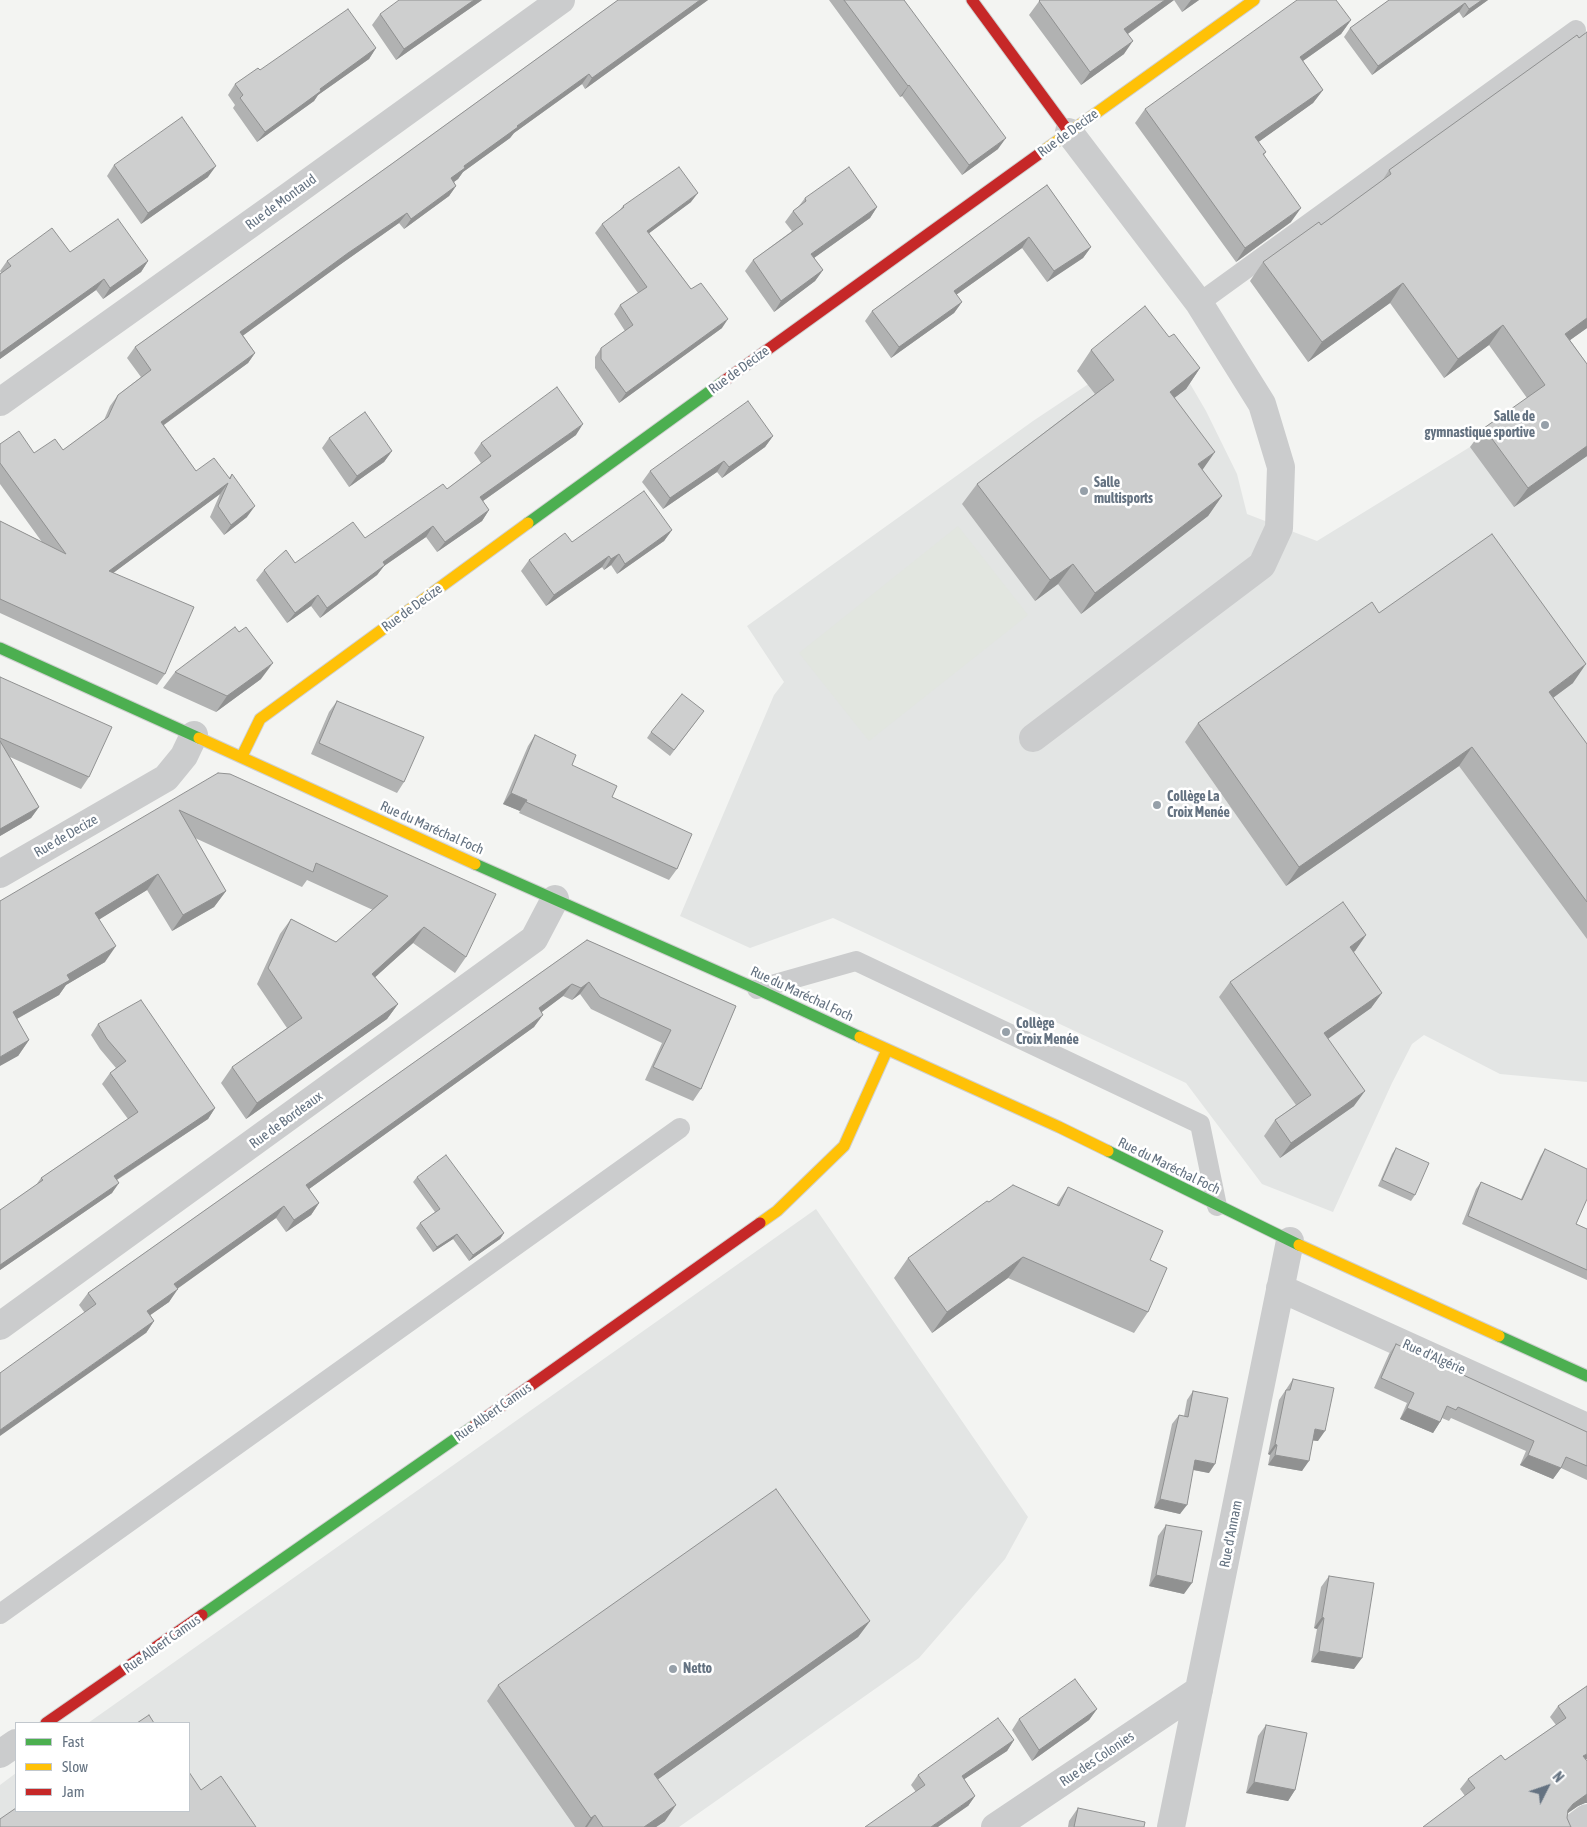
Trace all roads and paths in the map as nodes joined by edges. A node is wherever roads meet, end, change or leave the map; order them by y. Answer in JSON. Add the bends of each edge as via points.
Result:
{"nodes":[{"id":1,"x":561,"y":0,"type":"edge"},
{"id":2,"x":972,"y":0,"type":"edge"},
{"id":3,"x":1254,"y":0,"type":"edge"},
{"id":4,"x":1576,"y":30,"type":"dead end"},
{"id":5,"x":1069,"y":132,"type":"junction"},
{"id":6,"x":1199,"y":303,"type":"junction"},
{"id":7,"x":0,"y":402,"type":"edge"},
{"id":8,"x":0,"y":648,"type":"edge"},
{"id":9,"x":194,"y":735,"type":"junction"},
{"id":10,"x":1033,"y":738,"type":"dead end"},
{"id":11,"x":242,"y":756,"type":"junction"},
{"id":12,"x":0,"y":874,"type":"edge"},
{"id":13,"x":555,"y":899,"type":"junction"},
{"id":14,"x":758,"y":989,"type":"junction"},
{"id":15,"x":887,"y":1050,"type":"junction"},
{"id":16,"x":680,"y":1128,"type":"dead end"},
{"id":17,"x":1217,"y":1206,"type":"junction"},
{"id":18,"x":1290,"y":1241,"type":"junction"},
{"id":19,"x":1280,"y":1288,"type":"junction"},
{"id":20,"x":0,"y":1326,"type":"edge"},
{"id":21,"x":1587,"y":1376,"type":"edge"},
{"id":22,"x":1587,"y":1427,"type":"edge"},
{"id":23,"x":0,"y":1614,"type":"edge"},
{"id":24,"x":1199,"y":1690,"type":"junction"},
{"id":25,"x":47,"y":1722,"type":"edge"},
{"id":26,"x":15,"y":1744,"type":"edge"},
{"id":27,"x":0,"y":1754,"type":"edge"},
{"id":28,"x":1587,"y":1818,"type":"edge"},
{"id":29,"x":995,"y":1827,"type":"edge"},
{"id":30,"x":1171,"y":1827,"type":"edge"},
{"id":31,"x":1575,"y":1827,"type":"edge"}],
"edges":[{"from":1,"to":7,"type":"street","name":"Rue de Montaud"},
{"from":2,"to":5,"type":"street"},
{"from":3,"to":5,"type":"street","name":"Rue de Decize"},
{"from":4,"to":6,"type":"lane"},
{"from":5,"to":6,"type":"street"},
{"from":5,"to":11,"type":"street","name":"Rue de Decize","via":[[260,719]]},
{"from":6,"to":10,"type":"street","via":[[1262,404],[1280,467],[1279,528],[1262,565]]},
{"from":8,"to":9,"type":"street","name":"Rue du Maréchal Foch"},
{"from":9,"to":11,"type":"street","name":"Rue du Maréchal Foch"},
{"from":9,"to":12,"type":"street","name":"Rue de Decize","via":[[184,756],[166,778]]},
{"from":11,"to":13,"type":"street","name":"Rue du Maréchal Foch"},
{"from":13,"to":14,"type":"street","name":"Rue du Maréchal Foch"},
{"from":13,"to":20,"type":"street","name":"Rue de Bordeaux","via":[[534,939]]},
{"from":14,"to":15,"type":"street","name":"Rue du Maréchal Foch"},
{"from":14,"to":17,"type":"lane","via":[[856,961],[865,965],[1200,1124]]},
{"from":15,"to":17,"type":"street","name":"Rue du Maréchal Foch","via":[[1058,1127]]},
{"from":15,"to":25,"type":"street","name":"Rue Albert Camus","via":[[844,1146],[777,1211],[332,1526]]},
{"from":16,"to":23,"type":"lane"},
{"from":17,"to":18,"type":"street","name":"Rue du Maréchal Foch"},
{"from":18,"to":19,"type":"street","name":"Rue d'Annam"},
{"from":18,"to":21,"type":"street","name":"Rue du Maréchal Foch"},
{"from":19,"to":22,"type":"street","name":"Rue d'Algérie"},
{"from":19,"to":24,"type":"street","name":"Rue d'Annam"},
{"from":24,"to":29,"type":"street","name":"Rue des Colonies"},
{"from":24,"to":30,"type":"street","name":"Rue d'Annam"},
{"from":26,"to":27,"type":"street"},
{"from":28,"to":31,"type":"street"}]}
